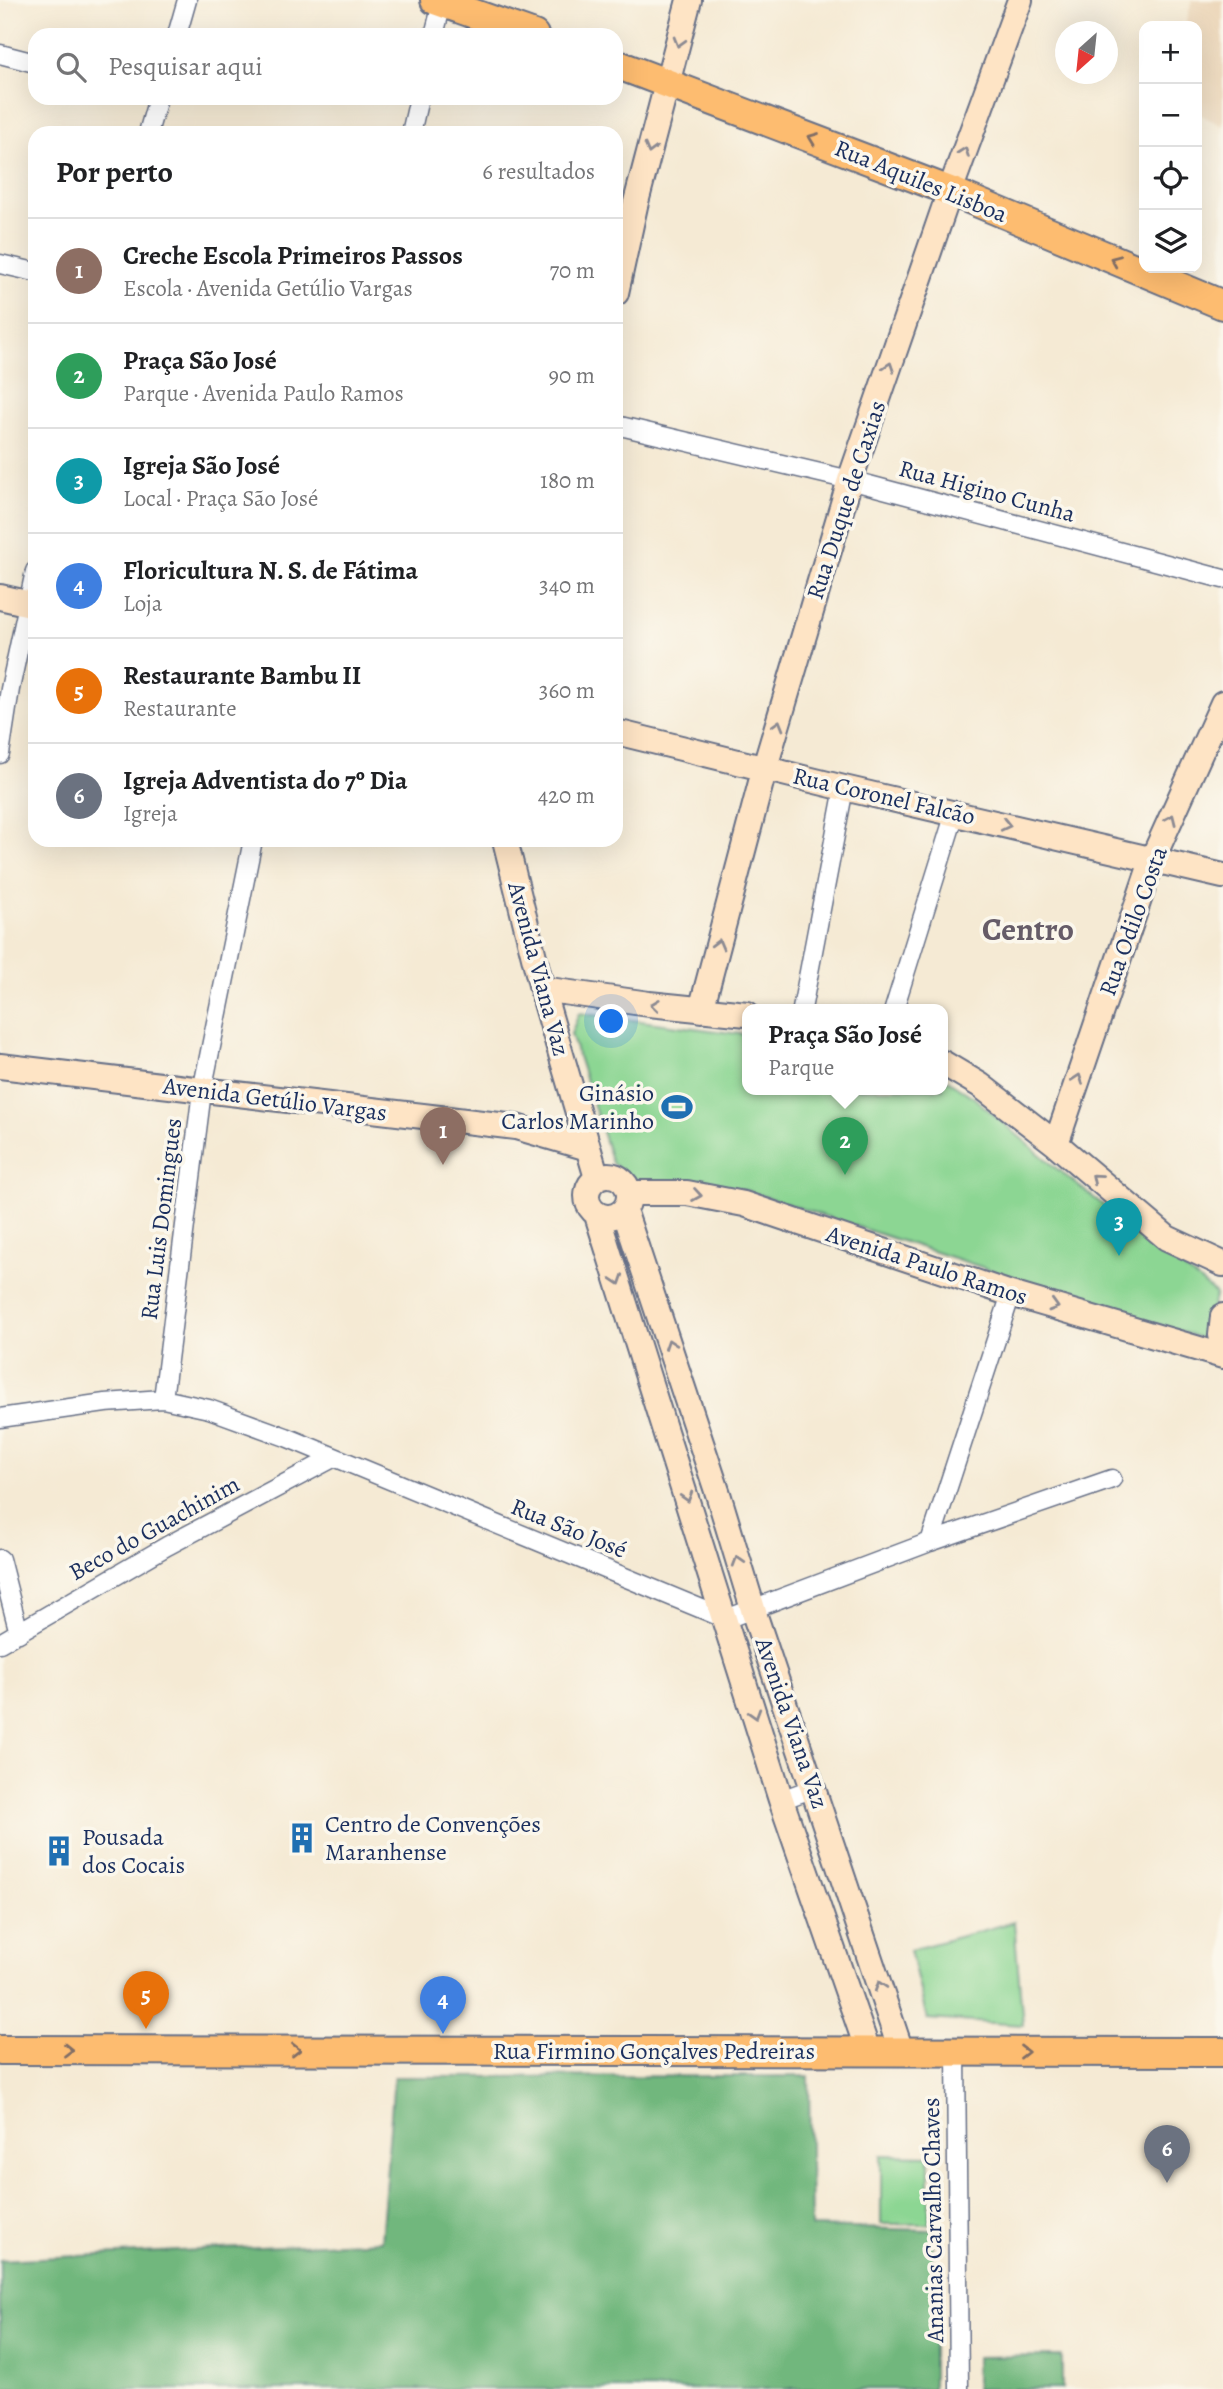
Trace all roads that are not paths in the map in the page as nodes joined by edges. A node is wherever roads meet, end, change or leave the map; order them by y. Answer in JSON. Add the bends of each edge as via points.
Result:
{"nodes":[{"id":1,"x":187,"y":0,"type":"edge"},
{"id":2,"x":689,"y":0,"type":"edge"},
{"id":3,"x":1020,"y":0,"type":"edge"},
{"id":4,"x":440,"y":1,"type":"edge"},
{"id":5,"x":179,"y":28,"type":"edge"},
{"id":6,"x":435,"y":28,"type":"edge"},
{"id":7,"x":515,"y":28,"type":"edge"},
{"id":8,"x":0,"y":54,"type":"edge"},
{"id":9,"x":28,"y":61,"type":"edge"},
{"id":10,"x":623,"y":67,"type":"edge"},
{"id":11,"x":668,"y":83,"type":"junction"},
{"id":12,"x":156,"y":105,"type":"edge"},
{"id":13,"x":417,"y":105,"type":"edge"},
{"id":14,"x":150,"y":126,"type":"edge"},
{"id":15,"x":413,"y":126,"type":"edge"},
{"id":16,"x":950,"y":191,"type":"junction"},
{"id":17,"x":623,"y":261,"type":"edge"},
{"id":18,"x":0,"y":264,"type":"edge"},
{"id":19,"x":28,"y":270,"type":"edge"},
{"id":20,"x":1223,"y":305,"type":"edge"},
{"id":21,"x":623,"y":427,"type":"edge"},
{"id":22,"x":850,"y":480,"type":"junction"},
{"id":23,"x":1223,"y":579,"type":"edge"},
{"id":24,"x":0,"y":597,"type":"edge"},
{"id":25,"x":28,"y":603,"type":"edge"},
{"id":26,"x":28,"y":619,"type":"edge"},
{"id":27,"x":1223,"y":702,"type":"edge"},
{"id":28,"x":623,"y":734,"type":"edge"},
{"id":29,"x":0,"y":754,"type":"edge"},
{"id":30,"x":765,"y":767,"type":"junction"},
{"id":31,"x":844,"y":788,"type":"junction"},
{"id":32,"x":955,"y":813,"type":"junction"},
{"id":33,"x":252,"y":847,"type":"edge"},
{"id":34,"x":507,"y":847,"type":"edge"},
{"id":35,"x":1153,"y":858,"type":"junction"},
{"id":36,"x":1223,"y":876,"type":"edge"},
{"id":37,"x":542,"y":989,"type":"junction"},
{"id":38,"x":803,"y":1004,"type":"edge"},
{"id":39,"x":896,"y":1004,"type":"edge"},
{"id":40,"x":701,"y":1010,"type":"junction"},
{"id":41,"x":742,"y":1014,"type":"edge"},
{"id":42,"x":0,"y":1066,"type":"edge"},
{"id":43,"x":948,"y":1066,"type":"edge"},
{"id":44,"x":202,"y":1091,"type":"junction"},
{"id":45,"x":1056,"y":1144,"type":"junction"},
{"id":46,"x":589,"y":1148,"type":"junction"},
{"id":47,"x":597,"y":1178,"type":"junction"},
{"id":48,"x":627,"y":1201,"type":"junction"},
{"id":49,"x":597,"y":1215,"type":"junction"},
{"id":50,"x":1223,"y":1264,"type":"edge"},
{"id":51,"x":1011,"y":1294,"type":"junction"},
{"id":52,"x":1223,"y":1316,"type":"edge"},
{"id":53,"x":1223,"y":1342,"type":"edge"},
{"id":54,"x":1223,"y":1356,"type":"edge"},
{"id":55,"x":686,"y":1393,"type":"junction"},
{"id":56,"x":163,"y":1399,"type":"junction"},
{"id":57,"x":657,"y":1402,"type":"junction"},
{"id":58,"x":0,"y":1418,"type":"edge"},
{"id":59,"x":333,"y":1458,"type":"junction"},
{"id":60,"x":1112,"y":1479,"type":"dead end"},
{"id":61,"x":930,"y":1542,"type":"junction"},
{"id":62,"x":0,"y":1559,"type":"edge"},
{"id":63,"x":753,"y":1609,"type":"junction"},
{"id":64,"x":726,"y":1619,"type":"junction"},
{"id":65,"x":19,"y":1633,"type":"junction"},
{"id":66,"x":0,"y":1643,"type":"edge"},
{"id":67,"x":814,"y":1788,"type":"junction"},
{"id":68,"x":781,"y":1800,"type":"junction"},
{"id":69,"x":0,"y":2050,"type":"edge"},
{"id":70,"x":868,"y":2051,"type":"junction"},
{"id":71,"x":901,"y":2051,"type":"junction"},
{"id":72,"x":956,"y":2051,"type":"junction"},
{"id":73,"x":1223,"y":2052,"type":"edge"},
{"id":74,"x":960,"y":2389,"type":"edge"}],
"edges":[{"from":1,"to":5,"type":"street"},
{"from":2,"to":11,"type":"street","one_way":true},
{"from":16,"to":3,"type":"street","name":"Rua Duque de Caxias","one_way":true},
{"from":4,"to":6,"type":"street"},
{"from":4,"to":7,"type":"main road"},
{"from":8,"to":9,"type":"street"},
{"from":10,"to":11,"type":"main road","name":"Rua Aquiles Lisboa"},
{"from":16,"to":11,"type":"main road","name":"Rua Aquiles Lisboa","one_way":true},
{"from":11,"to":17,"type":"street","one_way":true},
{"from":12,"to":14,"type":"street"},
{"from":13,"to":15,"type":"street"},
{"from":20,"to":16,"type":"main road","name":"Rua Aquiles Lisboa","one_way":true},
{"from":22,"to":16,"type":"street","name":"Rua Duque de Caxias","one_way":true},
{"from":18,"to":19,"type":"street"},
{"from":21,"to":22,"type":"street","name":"Rua Higino Cunha"},
{"from":22,"to":23,"type":"street","name":"Rua Higino Cunha"},
{"from":30,"to":22,"type":"street","name":"Rua Duque de Caxias","one_way":true},
{"from":24,"to":25,"type":"street"},
{"from":26,"to":29,"type":"street"},
{"from":35,"to":27,"type":"street","name":"Rua Odilo Costa","one_way":true},
{"from":28,"to":30,"type":"street","name":"Rua Coronel Falcão"},
{"from":30,"to":31,"type":"street","name":"Rua Coronel Falcão"},
{"from":40,"to":30,"type":"street","name":"Rua Duque de Caxias","one_way":true},
{"from":31,"to":32,"type":"street","name":"Rua Coronel Falcão"},
{"from":31,"to":38,"type":"street"},
{"from":32,"to":35,"type":"street","name":"Rua Coronel Falcão","one_way":true},
{"from":32,"to":39,"type":"street"},
{"from":33,"to":44,"type":"street","name":"Rua Luis Domingues"},
{"from":34,"to":37,"type":"street","name":"Avenida Viana Vaz"},
{"from":35,"to":36,"type":"street","name":"Rua Coronel Falcão"},
{"from":45,"to":35,"type":"street","name":"Rua Odilo Costa","one_way":true},
{"from":40,"to":37,"type":"street","one_way":true},
{"from":37,"to":46,"type":"street","name":"Avenida Viana Vaz"},
{"from":40,"to":41,"type":"street"},
{"from":42,"to":44,"type":"street","name":"Avenida Getúlio Vargas"},
{"from":43,"to":45,"type":"street"},
{"from":44,"to":46,"type":"street","name":"Avenida Getúlio Vargas","via":[[516,1127]]},
{"from":44,"to":56,"type":"street","name":"Rua Luis Domingues"},
{"from":50,"to":45,"type":"street","one_way":true,"via":[[1167,1238]]},
{"from":46,"to":47,"type":"street","name":"Avenida Viana Vaz"},
{"from":47,"to":48,"type":"street","via":[[617,1177],[627,1186]]},
{"from":47,"to":49,"type":"street","via":[[588,1187],[586,1200]]},
{"from":48,"to":49,"type":"street","via":[[612,1217]]},
{"from":48,"to":51,"type":"street","name":"Avenida Paulo Ramos","one_way":true,"via":[[687,1193],[744,1204]]},
{"from":55,"to":48,"type":"street","name":"Avenida Viana Vaz","one_way":true},
{"from":49,"to":57,"type":"street","name":"Avenida Viana Vaz","one_way":true},
{"from":51,"to":54,"type":"street","name":"Avenida Paulo Ramos","one_way":true},
{"from":51,"to":61,"type":"street"},
{"from":52,"to":53,"type":"street"},
{"from":55,"to":57,"type":"street"},
{"from":63,"to":55,"type":"street","name":"Avenida Viana Vaz","one_way":true},
{"from":56,"to":58,"type":"street","name":"Rua São José"},
{"from":56,"to":59,"type":"street","name":"Rua São José","via":[[221,1413]]},
{"from":57,"to":64,"type":"street","name":"Avenida Viana Vaz","one_way":true},
{"from":59,"to":64,"type":"street","name":"Rua São José"},
{"from":59,"to":65,"type":"street","name":"Beco do Guachinim","via":[[167,1546]]},
{"from":60,"to":61,"type":"street"},
{"from":61,"to":63,"type":"street"},
{"from":62,"to":65,"type":"street"},
{"from":63,"to":64,"type":"street"},
{"from":63,"to":67,"type":"street","name":"Avenida Viana Vaz"},
{"from":64,"to":68,"type":"street","name":"Avenida Viana Vaz","one_way":true},
{"from":65,"to":66,"type":"street","name":"Beco do Guachinim"},
{"from":67,"to":68,"type":"street"},
{"from":71,"to":67,"type":"street","name":"Avenida Viana Vaz","one_way":true},
{"from":68,"to":70,"type":"street","name":"Avenida Viana Vaz"},
{"from":69,"to":70,"type":"main road","name":"Rua Firmino Gonçalves Pedreiras","one_way":true},
{"from":70,"to":71,"type":"main road","name":"Rua Firmino Gonçalves Pedreiras"},
{"from":71,"to":72,"type":"main road","name":"Rua Firmino Gonçalves Pedreiras"},
{"from":72,"to":73,"type":"main road","name":"Rua Firmino Gonçalves Pedreiras","one_way":true},
{"from":72,"to":74,"type":"street","name":"Ananias Carvalho Chaves"}]}
